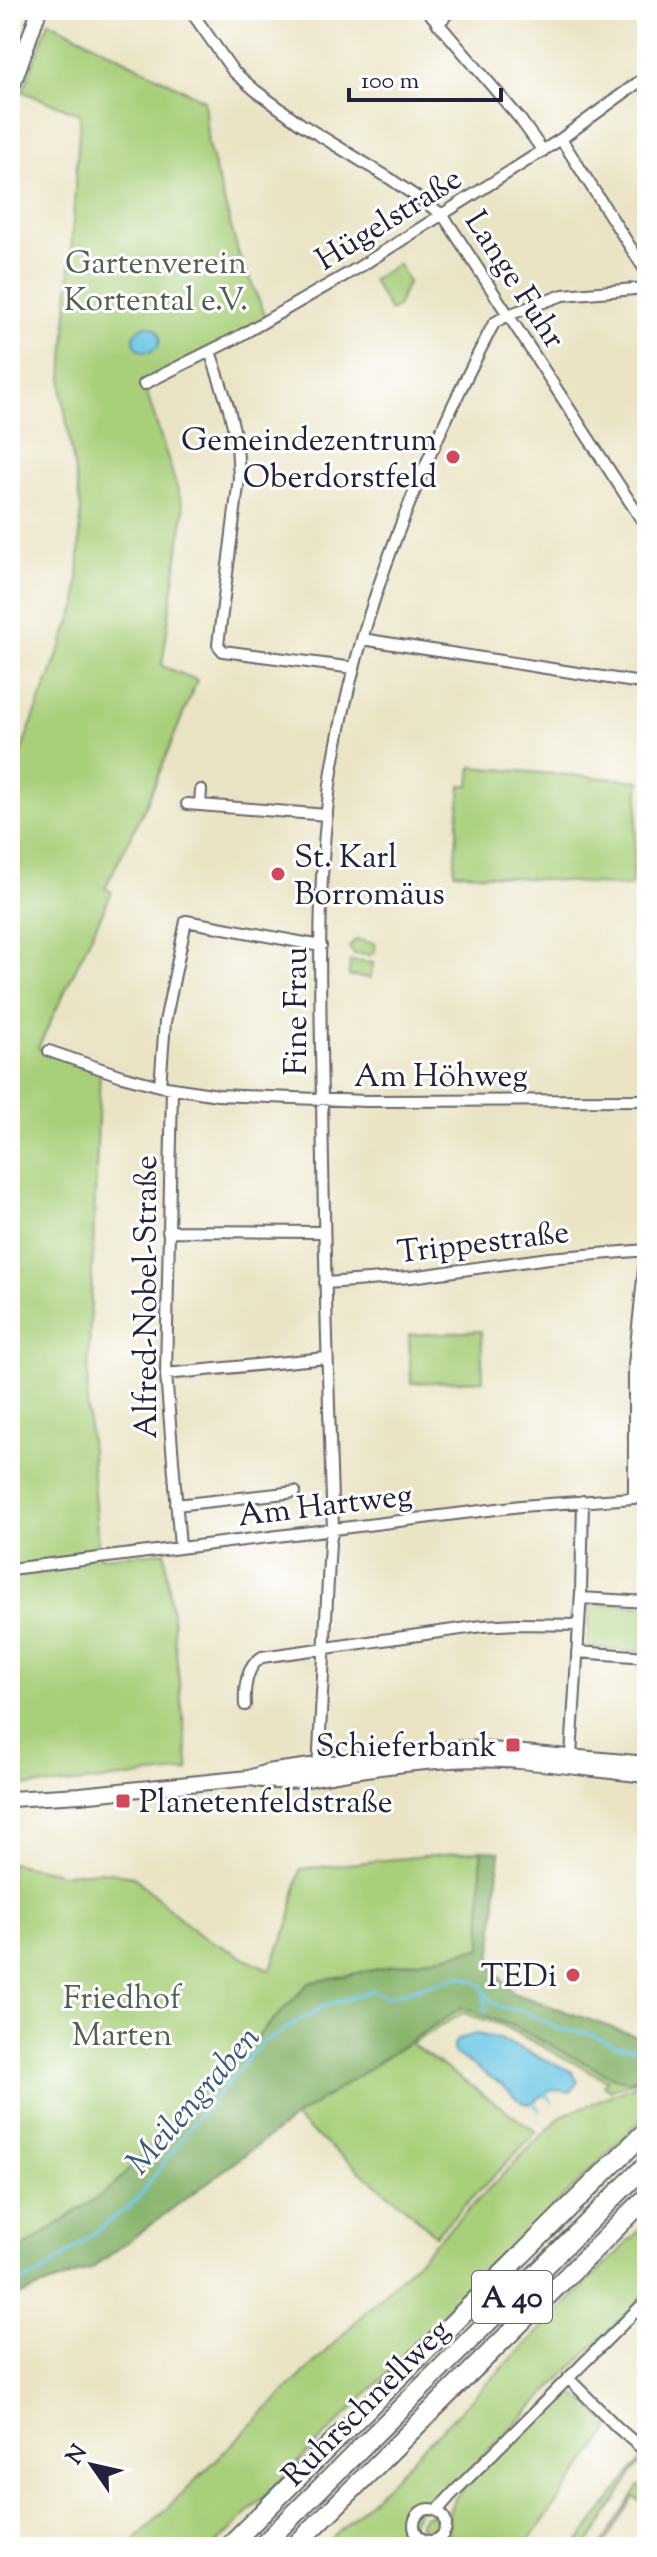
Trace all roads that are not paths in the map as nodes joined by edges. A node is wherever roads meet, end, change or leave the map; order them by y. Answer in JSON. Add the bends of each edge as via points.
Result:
{"nodes":[{"id":1,"x":39,"y":10,"type":"edge"},
{"id":2,"x":190,"y":10,"type":"edge"},
{"id":3,"x":427,"y":10,"type":"edge"},
{"id":4,"x":451,"y":10,"type":"edge"},
{"id":5,"x":438,"y":24,"type":"junction"},
{"id":6,"x":647,"y":76,"type":"edge"},
{"id":7,"x":10,"y":93,"type":"edge"},
{"id":8,"x":561,"y":139,"type":"junction"},
{"id":9,"x":543,"y":151,"type":"junction"},
{"id":10,"x":443,"y":215,"type":"junction"},
{"id":11,"x":647,"y":273,"type":"edge"},
{"id":12,"x":647,"y":288,"type":"edge"},
{"id":13,"x":508,"y":315,"type":"junction"},
{"id":14,"x":210,"y":351,"type":"junction"},
{"id":15,"x":144,"y":384,"type":"dead end"},
{"id":16,"x":643,"y":513,"type":"edge"},
{"id":17,"x":647,"y":528,"type":"edge"},
{"id":18,"x":362,"y":639,"type":"junction"},
{"id":19,"x":354,"y":668,"type":"junction"},
{"id":20,"x":647,"y":684,"type":"edge"},
{"id":21,"x":201,"y":790,"type":"dead end"},
{"id":22,"x":187,"y":804,"type":"dead end"},
{"id":23,"x":200,"y":805,"type":"junction"},
{"id":24,"x":327,"y":815,"type":"junction"},
{"id":25,"x":321,"y":946,"type":"junction"},
{"id":26,"x":49,"y":1051,"type":"dead end"},
{"id":27,"x":160,"y":1086,"type":"junction"},
{"id":28,"x":172,"y":1089,"type":"junction"},
{"id":29,"x":322,"y":1100,"type":"junction"},
{"id":30,"x":647,"y":1100,"type":"edge"},
{"id":31,"x":168,"y":1231,"type":"junction"},
{"id":32,"x":324,"y":1232,"type":"junction"},
{"id":33,"x":647,"y":1250,"type":"edge"},
{"id":34,"x":325,"y":1283,"type":"junction"},
{"id":35,"x":326,"y":1358,"type":"junction"},
{"id":36,"x":166,"y":1374,"type":"junction"},
{"id":37,"x":295,"y":1492,"type":"dead end"},
{"id":38,"x":634,"y":1497,"type":"junction"},
{"id":39,"x":647,"y":1497,"type":"edge"},
{"id":40,"x":583,"y":1501,"type":"junction"},
{"id":41,"x":176,"y":1505,"type":"junction"},
{"id":42,"x":333,"y":1529,"type":"junction"},
{"id":43,"x":180,"y":1547,"type":"junction"},
{"id":44,"x":10,"y":1569,"type":"edge"},
{"id":45,"x":581,"y":1598,"type":"junction"},
{"id":46,"x":647,"y":1602,"type":"edge"},
{"id":47,"x":579,"y":1625,"type":"junction"},
{"id":48,"x":324,"y":1649,"type":"junction"},
{"id":49,"x":577,"y":1652,"type":"junction"},
{"id":50,"x":647,"y":1657,"type":"edge"},
{"id":51,"x":245,"y":1705,"type":"dead end"},
{"id":52,"x":571,"y":1756,"type":"junction"},
{"id":53,"x":647,"y":1764,"type":"edge"},
{"id":54,"x":318,"y":1772,"type":"junction"},
{"id":55,"x":647,"y":1775,"type":"edge"},
{"id":56,"x":10,"y":1799,"type":"edge"},
{"id":57,"x":647,"y":2130,"type":"edge"},
{"id":58,"x":647,"y":2164,"type":"edge"},
{"id":59,"x":647,"y":2197,"type":"edge"},
{"id":60,"x":647,"y":2300,"type":"edge"},
{"id":61,"x":568,"y":2378,"type":"junction"},
{"id":62,"x":647,"y":2453,"type":"edge"},
{"id":63,"x":437,"y":2511,"type":"dead end"},
{"id":64,"x":297,"y":2544,"type":"edge"},
{"id":65,"x":228,"y":2547,"type":"edge"},
{"id":66,"x":261,"y":2547,"type":"edge"}],
"edges":[{"from":1,"to":7,"type":"street"},
{"from":2,"to":10,"type":"street","name":"Lange Fuhr","via":[[233,71],[256,91]]},
{"from":3,"to":5,"type":"street"},
{"from":4,"to":5,"type":"street"},
{"from":5,"to":9,"type":"street"},
{"from":6,"to":8,"type":"street","name":"Hügelstraße"},
{"from":8,"to":9,"type":"street","name":"Hügelstraße"},
{"from":8,"to":11,"type":"street"},
{"from":9,"to":10,"type":"street","name":"Hügelstraße"},
{"from":10,"to":13,"type":"street","name":"Lange Fuhr"},
{"from":10,"to":14,"type":"street","name":"Hügelstraße"},
{"from":12,"to":13,"type":"street","via":[[563,295]]},
{"from":13,"to":16,"type":"street","name":"Lange Fuhr"},
{"from":13,"to":18,"type":"street","name":"Fine Frau","via":[[494,323],[426,460]]},
{"from":14,"to":15,"type":"street","name":"Hügelstraße"},
{"from":14,"to":19,"type":"street","via":[[237,443],[239,478],[218,645],[223,651]]},
{"from":16,"to":17,"type":"street","name":"Lange Fuhr"},
{"from":18,"to":19,"type":"street","name":"Fine Frau"},
{"from":18,"to":20,"type":"street"},
{"from":19,"to":24,"type":"street","name":"Fine Frau"},
{"from":21,"to":23,"type":"street"},
{"from":22,"to":23,"type":"street"},
{"from":23,"to":24,"type":"street"},
{"from":24,"to":25,"type":"street","name":"Fine Frau"},
{"from":25,"to":27,"type":"street","via":[[186,921],[165,1022]]},
{"from":25,"to":29,"type":"street","name":"Fine Frau"},
{"from":26,"to":27,"type":"street","name":"Am Höhweg"},
{"from":27,"to":28,"type":"street","name":"Am Höhweg"},
{"from":28,"to":29,"type":"street","name":"Am Höhweg"},
{"from":28,"to":31,"type":"street","name":"Alfred-Nobel-Straße"},
{"from":29,"to":30,"type":"street","name":"Am Höhweg"},
{"from":29,"to":32,"type":"street","name":"Fine Frau"},
{"from":31,"to":32,"type":"street"},
{"from":31,"to":36,"type":"street","name":"Alfred-Nobel-Straße"},
{"from":32,"to":34,"type":"street","name":"Fine Frau"},
{"from":33,"to":34,"type":"street","name":"Trippestraße"},
{"from":33,"to":38,"type":"street","via":[[634,1365]]},
{"from":34,"to":35,"type":"street","name":"Fine Frau"},
{"from":35,"to":36,"type":"street"},
{"from":35,"to":42,"type":"street","name":"Fine Frau"},
{"from":36,"to":41,"type":"street","name":"Alfred-Nobel-Straße"},
{"from":37,"to":41,"type":"street"},
{"from":38,"to":39,"type":"street","name":"Am Hartweg"},
{"from":38,"to":40,"type":"street","name":"Am Hartweg"},
{"from":40,"to":42,"type":"street","name":"Am Hartweg"},
{"from":40,"to":45,"type":"street"},
{"from":41,"to":43,"type":"street","name":"Alfred-Nobel-Straße"},
{"from":42,"to":43,"type":"street","name":"Am Hartweg"},
{"from":42,"to":48,"type":"street","name":"Fine Frau"},
{"from":43,"to":44,"type":"street","name":"Am Hartweg"},
{"from":45,"to":46,"type":"street"},
{"from":45,"to":47,"type":"street"},
{"from":47,"to":48,"type":"street","via":[[482,1626]]},
{"from":47,"to":49,"type":"street"},
{"from":48,"to":51,"type":"street","via":[[257,1660],[244,1689]]},
{"from":48,"to":54,"type":"street","name":"Fine Frau"},
{"from":49,"to":50,"type":"street"},
{"from":49,"to":52,"type":"street"},
{"from":52,"to":53,"type":"street"},
{"from":52,"to":54,"type":"street","via":[[448,1749]]},
{"from":54,"to":55,"type":"street","via":[[452,1760]]},
{"from":54,"to":56,"type":"street","via":[[267,1772],[249,1778]]},
{"from":57,"to":65,"type":"highway"},
{"from":58,"to":66,"type":"highway","name":"Ruhrschnellweg","number":"A 40"},
{"from":59,"to":64,"type":"highway","name":"Ruhrschnellweg","number":"A 40"},
{"from":60,"to":61,"type":"street"},
{"from":61,"to":62,"type":"street"},
{"from":61,"to":63,"type":"street"}]}
